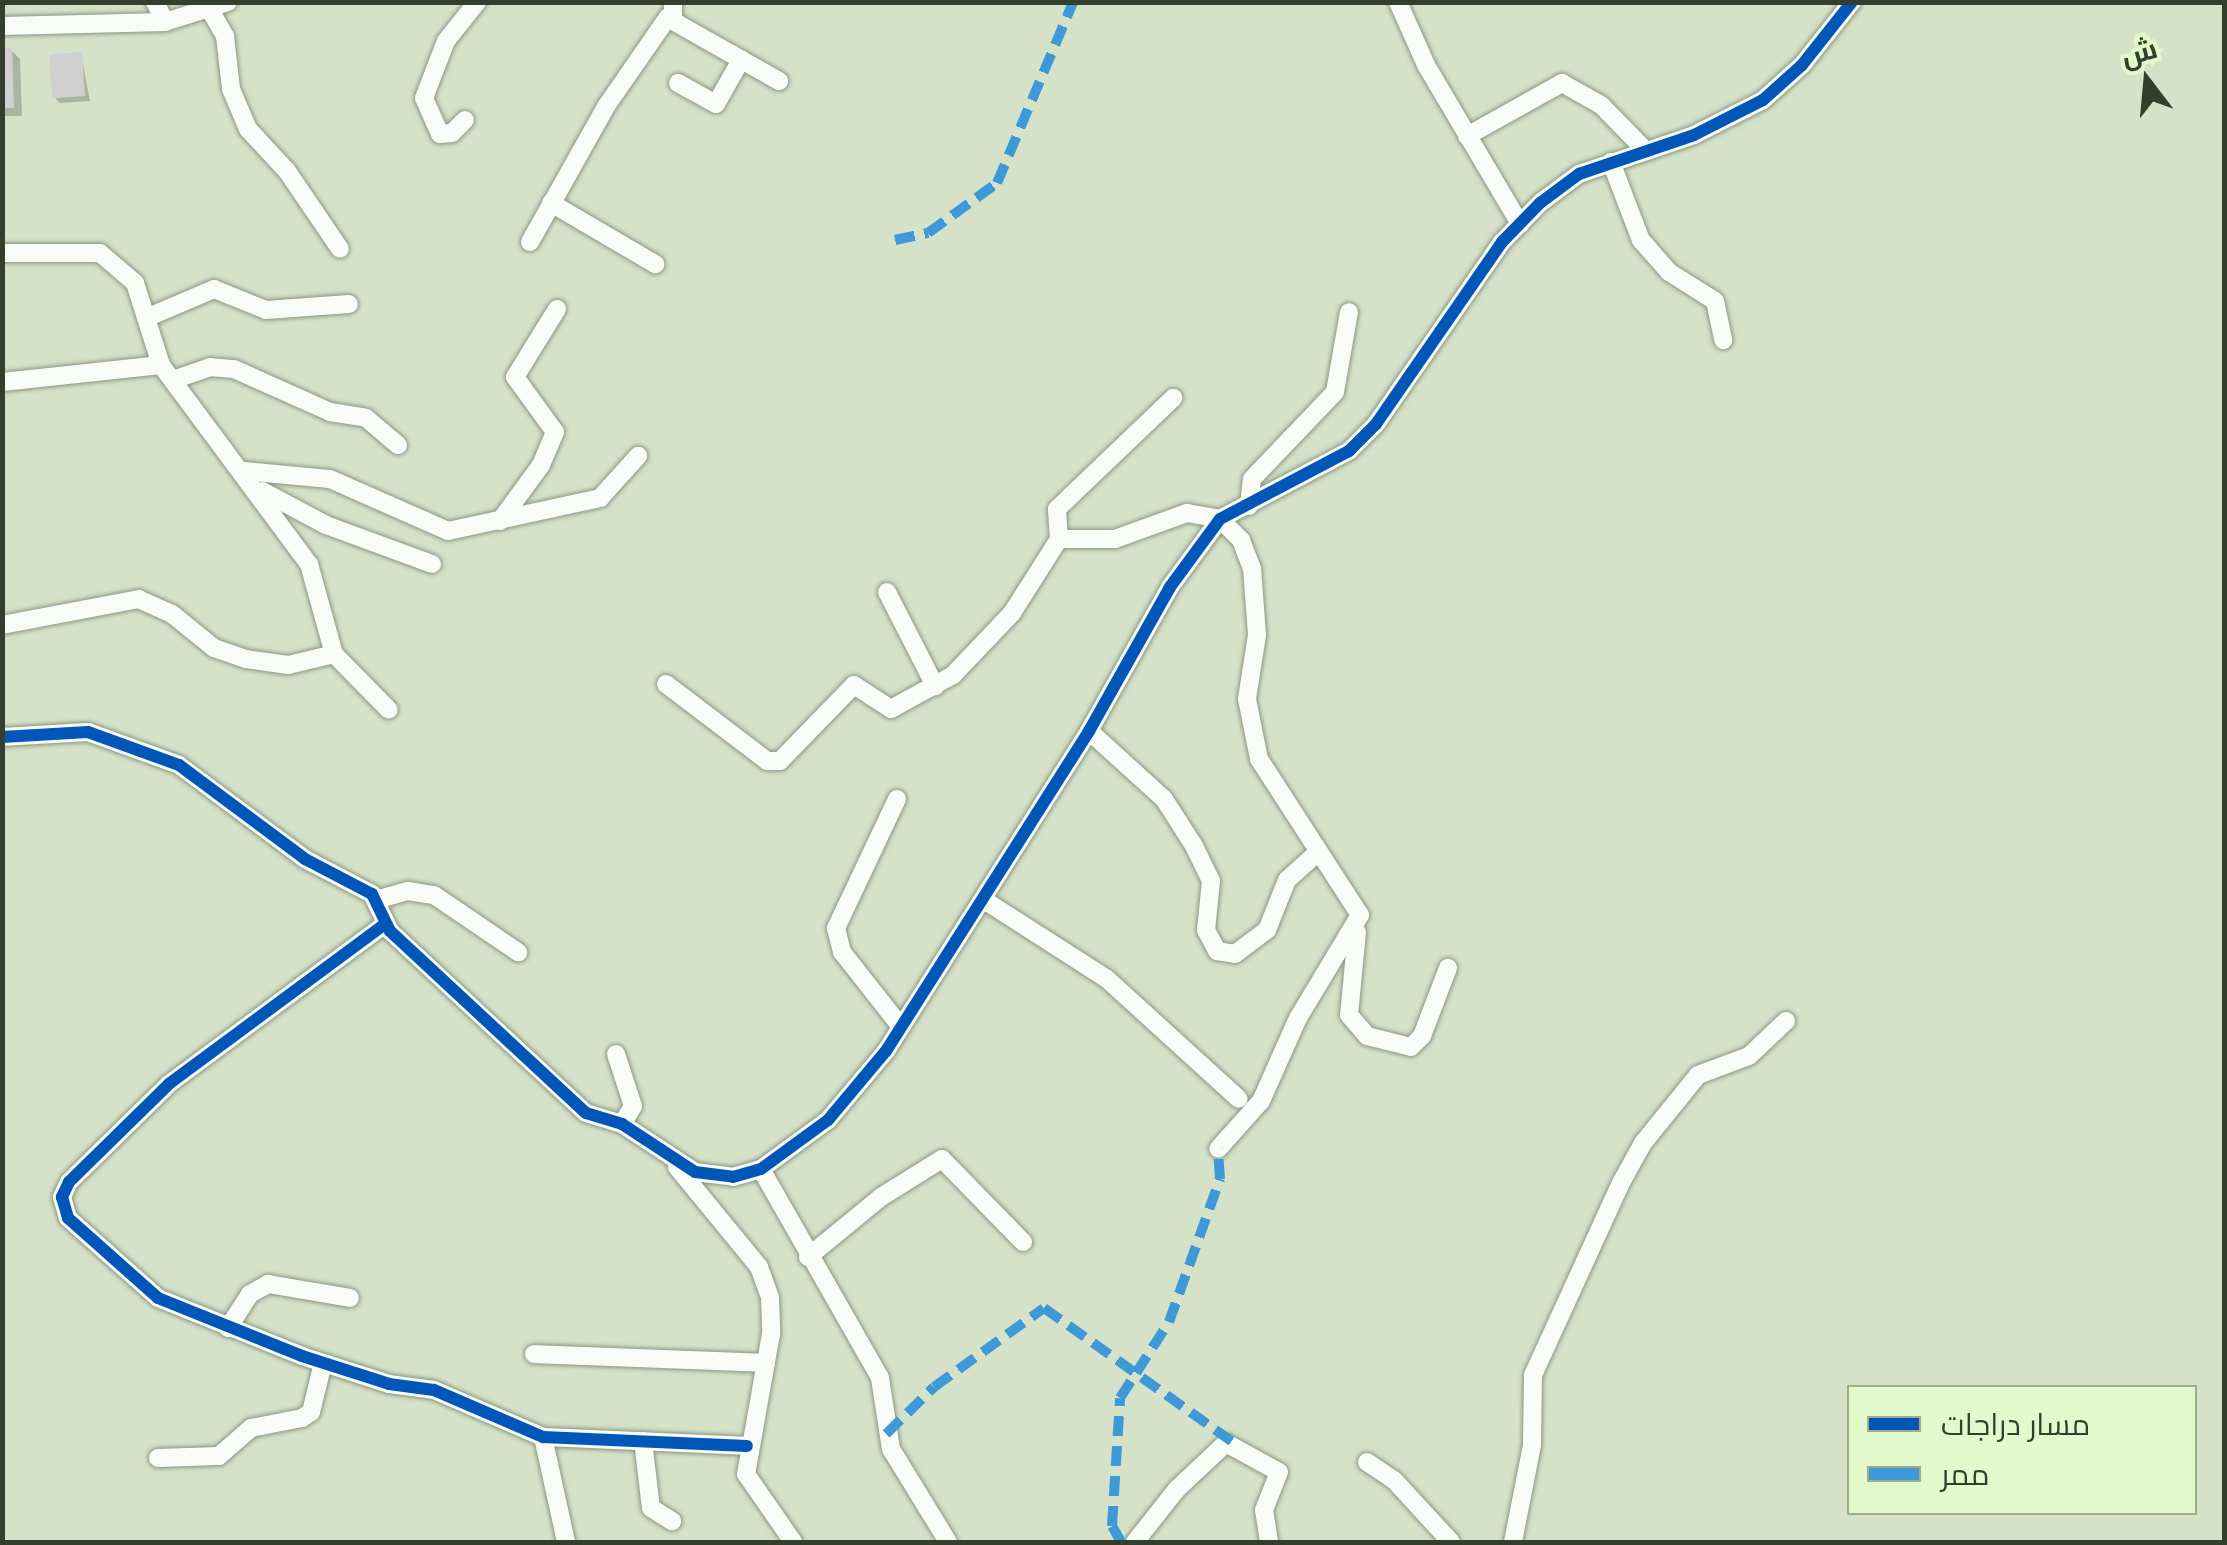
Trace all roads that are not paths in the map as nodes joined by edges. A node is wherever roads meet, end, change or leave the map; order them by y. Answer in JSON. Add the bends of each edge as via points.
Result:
{"nodes":[{"id":1,"x":155,"y":2,"type":"edge"},
{"id":2,"x":228,"y":2,"type":"edge"},
{"id":3,"x":477,"y":2,"type":"edge"},
{"id":4,"x":1398,"y":2,"type":"edge"},
{"id":5,"x":1852,"y":2,"type":"edge"},
{"id":6,"x":210,"y":10,"type":"junction"},
{"id":7,"x":671,"y":10,"type":"edge"},
{"id":8,"x":165,"y":22,"type":"junction"},
{"id":9,"x":2,"y":26,"type":"edge"},
{"id":10,"x":741,"y":60,"type":"junction"},
{"id":11,"x":779,"y":81,"type":"dead end"},
{"id":12,"x":678,"y":84,"type":"dead end"},
{"id":13,"x":465,"y":120,"type":"dead end"},
{"id":14,"x":1467,"y":136,"type":"junction"},
{"id":15,"x":1644,"y":150,"type":"junction"},
{"id":16,"x":1611,"y":162,"type":"junction"},
{"id":17,"x":551,"y":203,"type":"junction"},
{"id":18,"x":1520,"y":224,"type":"junction"},
{"id":19,"x":530,"y":242,"type":"dead end"},
{"id":20,"x":340,"y":248,"type":"dead end"},
{"id":21,"x":2,"y":253,"type":"edge"},
{"id":22,"x":655,"y":264,"type":"dead end"},
{"id":23,"x":348,"y":304,"type":"dead end"},
{"id":24,"x":557,"y":309,"type":"dead end"},
{"id":25,"x":1349,"y":312,"type":"dead end"},
{"id":26,"x":146,"y":318,"type":"junction"},
{"id":27,"x":1722,"y":340,"type":"dead end"},
{"id":28,"x":167,"y":372,"type":"junction"},
{"id":29,"x":2,"y":382,"type":"edge"},
{"id":30,"x":1174,"y":398,"type":"dead end"},
{"id":31,"x":398,"y":445,"type":"dead end"},
{"id":32,"x":638,"y":456,"type":"dead end"},
{"id":33,"x":244,"y":471,"type":"junction"},
{"id":34,"x":257,"y":488,"type":"junction"},
{"id":35,"x":1250,"y":506,"type":"junction"},
{"id":36,"x":1220,"y":520,"type":"junction"},
{"id":37,"x":500,"y":521,"type":"junction"},
{"id":38,"x":1060,"y":538,"type":"junction"},
{"id":39,"x":432,"y":564,"type":"dead end"},
{"id":40,"x":887,"y":592,"type":"dead end"},
{"id":41,"x":2,"y":624,"type":"edge"},
{"id":42,"x":334,"y":654,"type":"junction"},
{"id":43,"x":666,"y":684,"type":"dead end"},
{"id":44,"x":934,"y":686,"type":"junction"},
{"id":45,"x":388,"y":710,"type":"dead end"},
{"id":46,"x":1089,"y":731,"type":"junction"},
{"id":47,"x":2,"y":738,"type":"edge"},
{"id":48,"x":896,"y":799,"type":"dead end"},
{"id":49,"x":1317,"y":853,"type":"junction"},
{"id":50,"x":376,"y":900,"type":"junction"},
{"id":51,"x":984,"y":900,"type":"junction"},
{"id":52,"x":1358,"y":922,"type":"junction"},
{"id":53,"x":385,"y":924,"type":"junction"},
{"id":54,"x":518,"y":952,"type":"dead end"},
{"id":55,"x":1448,"y":968,"type":"dead end"},
{"id":56,"x":1786,"y":1021,"type":"dead end"},
{"id":57,"x":902,"y":1028,"type":"junction"},
{"id":58,"x":616,"y":1054,"type":"dead end"},
{"id":59,"x":1239,"y":1099,"type":"dead end"},
{"id":60,"x":622,"y":1124,"type":"junction"},
{"id":61,"x":1218,"y":1149,"type":"dead end"},
{"id":62,"x":663,"y":1152,"type":"junction"},
{"id":63,"x":761,"y":1168,"type":"junction"},
{"id":64,"x":1023,"y":1242,"type":"dead end"},
{"id":65,"x":808,"y":1257,"type":"junction"},
{"id":66,"x":350,"y":1298,"type":"dead end"},
{"id":67,"x":228,"y":1328,"type":"junction"},
{"id":68,"x":534,"y":1354,"type":"dead end"},
{"id":69,"x":323,"y":1363,"type":"junction"},
{"id":70,"x":766,"y":1364,"type":"junction"},
{"id":71,"x":543,"y":1436,"type":"junction"},
{"id":72,"x":643,"y":1441,"type":"junction"},
{"id":73,"x":747,"y":1446,"type":"junction"},
{"id":74,"x":158,"y":1458,"type":"dead end"},
{"id":75,"x":1366,"y":1462,"type":"dead end"},
{"id":76,"x":672,"y":1521,"type":"dead end"},
{"id":77,"x":566,"y":1542,"type":"edge"},
{"id":78,"x":794,"y":1542,"type":"edge"},
{"id":79,"x":948,"y":1542,"type":"edge"},
{"id":80,"x":1136,"y":1542,"type":"edge"},
{"id":81,"x":1269,"y":1542,"type":"edge"},
{"id":82,"x":1450,"y":1542,"type":"edge"},
{"id":83,"x":1513,"y":1542,"type":"edge"}],
"edges":[{"from":1,"to":8,"type":"street"},
{"from":2,"to":6,"type":"street"},
{"from":3,"to":13,"type":"street","via":[[446,41],[424,98],[440,134]]},
{"from":4,"to":14,"type":"street"},
{"from":5,"to":15,"type":"street","via":[[1802,65],[1763,100],[1707,130]]},
{"from":6,"to":8,"type":"street"},
{"from":6,"to":20,"type":"street","via":[[225,36],[231,89],[248,130],[287,171]]},
{"from":7,"to":10,"type":"street"},
{"from":7,"to":17,"type":"street"},
{"from":8,"to":9,"type":"street"},
{"from":10,"to":11,"type":"street"},
{"from":10,"to":12,"type":"street","via":[[716,104]]},
{"from":14,"to":15,"type":"street","via":[[1562,84],[1602,105]]},
{"from":14,"to":18,"type":"street"},
{"from":15,"to":16,"type":"street"},
{"from":16,"to":18,"type":"street","via":[[1579,174]]},
{"from":16,"to":27,"type":"street","via":[[1642,240],[1669,272],[1715,301]]},
{"from":17,"to":19,"type":"street"},
{"from":17,"to":22,"type":"street"},
{"from":18,"to":35,"type":"street","via":[[1376,424],[1349,450]]},
{"from":21,"to":26,"type":"street","via":[[100,252],[135,283]]},
{"from":23,"to":26,"type":"street","via":[[266,310],[214,289]]},
{"from":24,"to":37,"type":"street","via":[[514,377],[554,432],[541,465]]},
{"from":25,"to":35,"type":"street","via":[[1335,392],[1252,479]]},
{"from":26,"to":28,"type":"street"},
{"from":28,"to":29,"type":"street"},
{"from":28,"to":31,"type":"street","via":[[210,367],[251,374],[330,412],[366,418]]},
{"from":28,"to":33,"type":"street"},
{"from":30,"to":38,"type":"street","via":[[1057,509]]},
{"from":32,"to":37,"type":"street","via":[[600,498]]},
{"from":33,"to":34,"type":"street"},
{"from":33,"to":37,"type":"street","via":[[330,479],[448,531]]},
{"from":34,"to":39,"type":"street","via":[[326,525]]},
{"from":34,"to":42,"type":"street","via":[[310,564]]},
{"from":35,"to":36,"type":"street"},
{"from":36,"to":38,"type":"street","via":[[1187,513],[1115,539]]},
{"from":36,"to":46,"type":"street","via":[[1170,587]]},
{"from":36,"to":49,"type":"street","via":[[1241,540],[1252,568],[1257,635],[1247,698],[1255,745]]},
{"from":38,"to":44,"type":"street","via":[[980,651]]},
{"from":40,"to":44,"type":"street"},
{"from":41,"to":42,"type":"street","via":[[139,599],[172,614],[214,648],[246,659],[288,665]]},
{"from":42,"to":45,"type":"street"},
{"from":43,"to":44,"type":"street","via":[[767,761],[792,752],[854,685],[891,709]]},
{"from":46,"to":49,"type":"street","via":[[1164,800],[1194,846],[1211,881],[1206,930],[1217,951],[1235,954],[1267,930],[1287,880]]},
{"from":46,"to":51,"type":"street"},
{"from":47,"to":50,"type":"street","via":[[88,732],[151,750],[304,859]]},
{"from":48,"to":57,"type":"street","via":[[836,928],[842,952]]},
{"from":49,"to":52,"type":"street","via":[[1358,904]]},
{"from":50,"to":53,"type":"street"},
{"from":50,"to":54,"type":"street","via":[[408,891],[434,895]]},
{"from":51,"to":57,"type":"street"},
{"from":51,"to":59,"type":"street","via":[[1108,979]]},
{"from":52,"to":55,"type":"street","via":[[1349,1015],[1367,1036],[1411,1047]]},
{"from":52,"to":61,"type":"street","via":[[1304,1006],[1254,1112]]},
{"from":53,"to":60,"type":"street","via":[[586,1113]]},
{"from":53,"to":67,"type":"street","via":[[169,1084],[64,1189],[68,1218],[132,1280]]},
{"from":56,"to":83,"type":"street","via":[[1748,1056],[1698,1075],[1643,1143],[1622,1181],[1534,1375],[1532,1445]]},
{"from":57,"to":63,"type":"street","via":[[828,1120]]},
{"from":58,"to":60,"type":"street","via":[[634,1106]]},
{"from":60,"to":62,"type":"street"},
{"from":62,"to":63,"type":"street","via":[[712,1177]]},
{"from":62,"to":70,"type":"street","via":[[759,1266],[770,1298]]},
{"from":63,"to":65,"type":"street"},
{"from":64,"to":65,"type":"street","via":[[942,1160],[881,1197]]},
{"from":65,"to":79,"type":"street","via":[[880,1378],[891,1449]]},
{"from":66,"to":67,"type":"street","via":[[268,1284],[250,1294]]},
{"from":67,"to":69,"type":"street"},
{"from":68,"to":70,"type":"street"},
{"from":69,"to":71,"type":"street","via":[[434,1390]]},
{"from":69,"to":74,"type":"street","via":[[311,1412],[302,1418],[259,1424],[219,1456]]},
{"from":70,"to":73,"type":"street"},
{"from":71,"to":72,"type":"street"},
{"from":71,"to":77,"type":"street"},
{"from":72,"to":73,"type":"street"},
{"from":72,"to":76,"type":"street","via":[[651,1508]]},
{"from":73,"to":78,"type":"street","via":[[746,1474],[754,1493]]},
{"from":75,"to":82,"type":"street","via":[[1394,1480]]},
{"from":80,"to":81,"type":"street","via":[[1177,1489],[1226,1444],[1278,1472],[1264,1510]]}]}
